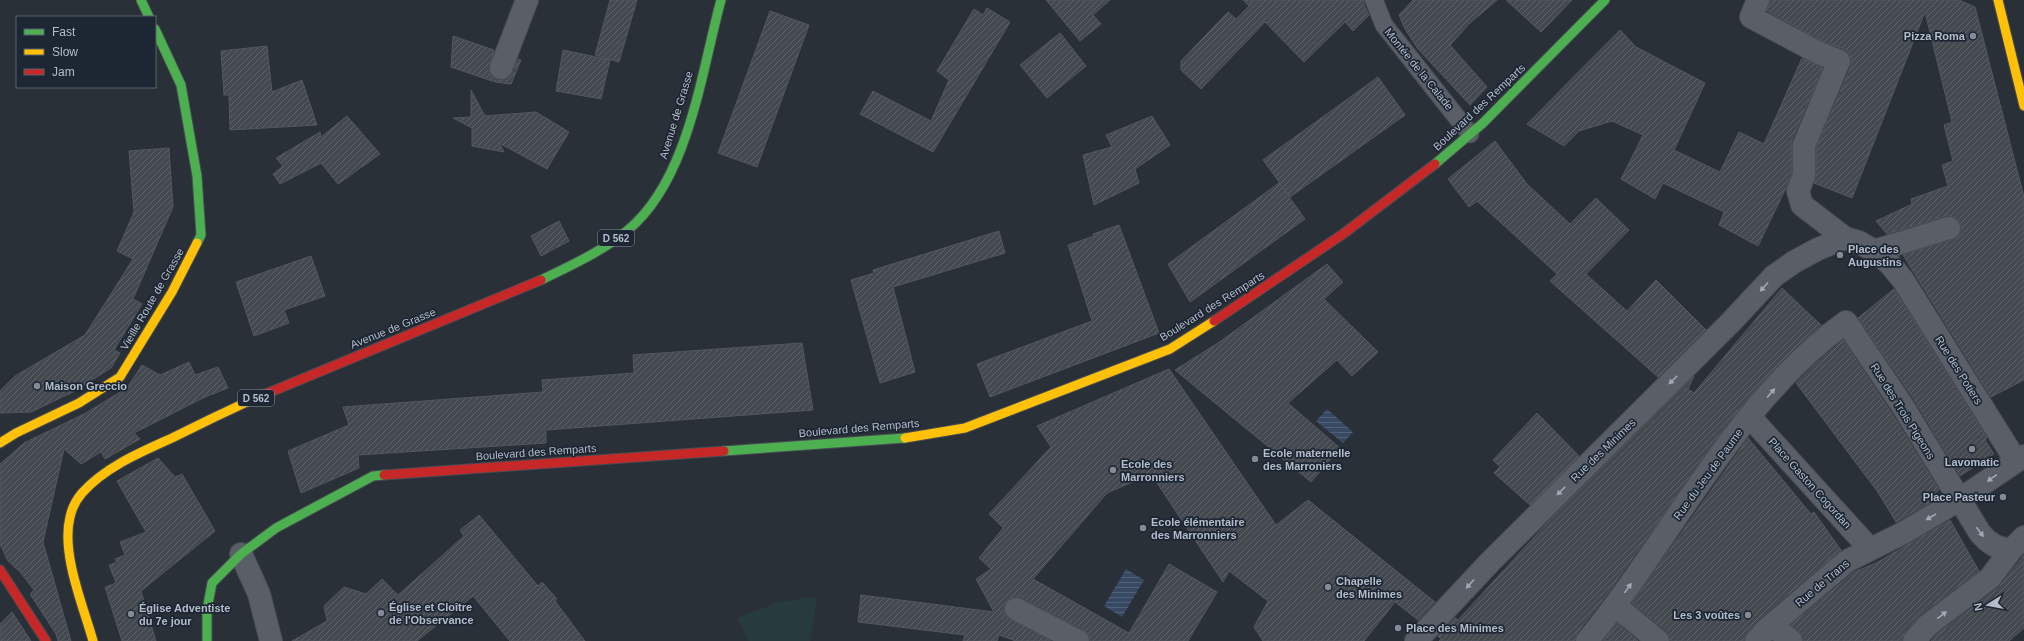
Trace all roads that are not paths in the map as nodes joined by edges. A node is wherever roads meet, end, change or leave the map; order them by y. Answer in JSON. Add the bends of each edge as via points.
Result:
{"nodes":[{"id":1,"x":141,"y":0,"type":"edge"},
{"id":2,"x":527,"y":0,"type":"edge"},
{"id":3,"x":721,"y":0,"type":"edge"},
{"id":4,"x":1374,"y":0,"type":"edge"},
{"id":5,"x":1605,"y":0,"type":"edge"},
{"id":6,"x":1758,"y":0,"type":"edge"},
{"id":7,"x":1998,"y":0,"type":"edge"},
{"id":8,"x":149,"y":16,"type":"edge"},
{"id":9,"x":156,"y":31,"type":"edge"},
{"id":10,"x":501,"y":68,"type":"dead end"},
{"id":11,"x":2024,"y":106,"type":"edge"},
{"id":12,"x":1470,"y":134,"type":"junction"},
{"id":13,"x":1949,"y":228,"type":"dead end"},
{"id":14,"x":1845,"y":238,"type":"junction"},
{"id":15,"x":1874,"y":251,"type":"junction"},
{"id":16,"x":1846,"y":322,"type":"joint"},
{"id":17,"x":1750,"y":417,"type":"junction"},
{"id":18,"x":0,"y":443,"type":"edge"},
{"id":19,"x":2020,"y":458,"type":"edge"},
{"id":20,"x":1959,"y":500,"type":"junction"},
{"id":21,"x":2018,"y":544,"type":"edge"},
{"id":22,"x":1870,"y":549,"type":"junction"},
{"id":23,"x":241,"y":554,"type":"junction"},
{"id":24,"x":0,"y":570,"type":"edge"},
{"id":25,"x":1616,"y":606,"type":"junction"},
{"id":26,"x":1016,"y":609,"type":"dead end"},
{"id":27,"x":1772,"y":625,"type":"junction"},
{"id":28,"x":46,"y":641,"type":"edge"},
{"id":29,"x":93,"y":641,"type":"edge"},
{"id":30,"x":207,"y":641,"type":"edge"},
{"id":31,"x":271,"y":641,"type":"edge"},
{"id":32,"x":1078,"y":641,"type":"edge"},
{"id":33,"x":1416,"y":641,"type":"edge"},
{"id":34,"x":1587,"y":641,"type":"edge"},
{"id":35,"x":1658,"y":641,"type":"edge"},
{"id":36,"x":1756,"y":641,"type":"edge"},
{"id":37,"x":1791,"y":641,"type":"edge"},
{"id":38,"x":1914,"y":641,"type":"edge"}],
"edges":[{"from":1,"to":8,"type":"street"},
{"from":2,"to":10,"type":"street"},
{"from":3,"to":29,"type":"street","name":"Avenue de Grasse","number":"D 562","via":[[677,160],[658,196],[630,228],[557,273],[281,386],[139,453],[94,482],[75,502],[67,526],[69,554]]},
{"from":4,"to":12,"type":"lane","name":"Montée de la Calade","via":[[1384,25]]},
{"from":5,"to":12,"type":"street","name":"Boulevard des Remparts"},
{"from":6,"to":14,"type":"street","via":[[1751,17],[1819,54],[1839,61],[1804,145],[1804,175],[1798,191],[1802,205]]},
{"from":7,"to":11,"type":"street"},
{"from":9,"to":18,"type":"street","name":"Vieille Route de Grasse","via":[[181,85],[197,176],[202,235],[172,292],[120,377],[79,403]]},
{"from":12,"to":23,"type":"street","name":"Boulevard des Remparts","via":[[1343,234],[1170,349],[965,428],[906,438],[372,476],[276,528]]},
{"from":13,"to":15,"type":"street"},
{"from":14,"to":15,"type":"street"},
{"from":14,"to":33,"type":"street","name":"Rue des Minimes","one_way":true,"via":[[1818,249],[1774,276],[1489,563]]},
{"from":15,"to":19,"type":"street","name":"Rue des Potiers","via":[[1890,264],[1903,280]]},
{"from":17,"to":16,"type":"street","name":"Rue du Jeu de Paume","one_way":true,"via":[[1786,376]]},
{"from":16,"to":20,"type":"street","name":"Rue des Trois Pigeons","via":[[1902,405]]},
{"from":17,"to":22,"type":"street","name":"Place Gaston Cogordan"},
{"from":25,"to":17,"type":"street","name":"Rue du Jeu de Paume","one_way":true,"via":[[1675,519]]},
{"from":19,"to":20,"type":"street","one_way":true},
{"from":20,"to":21,"type":"street","one_way":true,"via":[[1987,541],[1996,547]]},
{"from":20,"to":22,"type":"street","name":"Rue de Trans","one_way":true},
{"from":38,"to":21,"type":"street","one_way":true,"via":[[1928,625],[1990,578]]},
{"from":22,"to":27,"type":"street","name":"Rue de Trans","via":[[1847,561]]},
{"from":23,"to":30,"type":"street","name":"Boulevard des Remparts","via":[[212,583],[207,610]]},
{"from":23,"to":31,"type":"street","via":[[259,594]]},
{"from":24,"to":28,"type":"street"},
{"from":25,"to":34,"type":"street","name":"Rue du Jeu de Paume"},
{"from":25,"to":35,"type":"street"},
{"from":26,"to":32,"type":"street"},
{"from":27,"to":36,"type":"street","name":"Rue de Trans"},
{"from":27,"to":37,"type":"street"}]}
